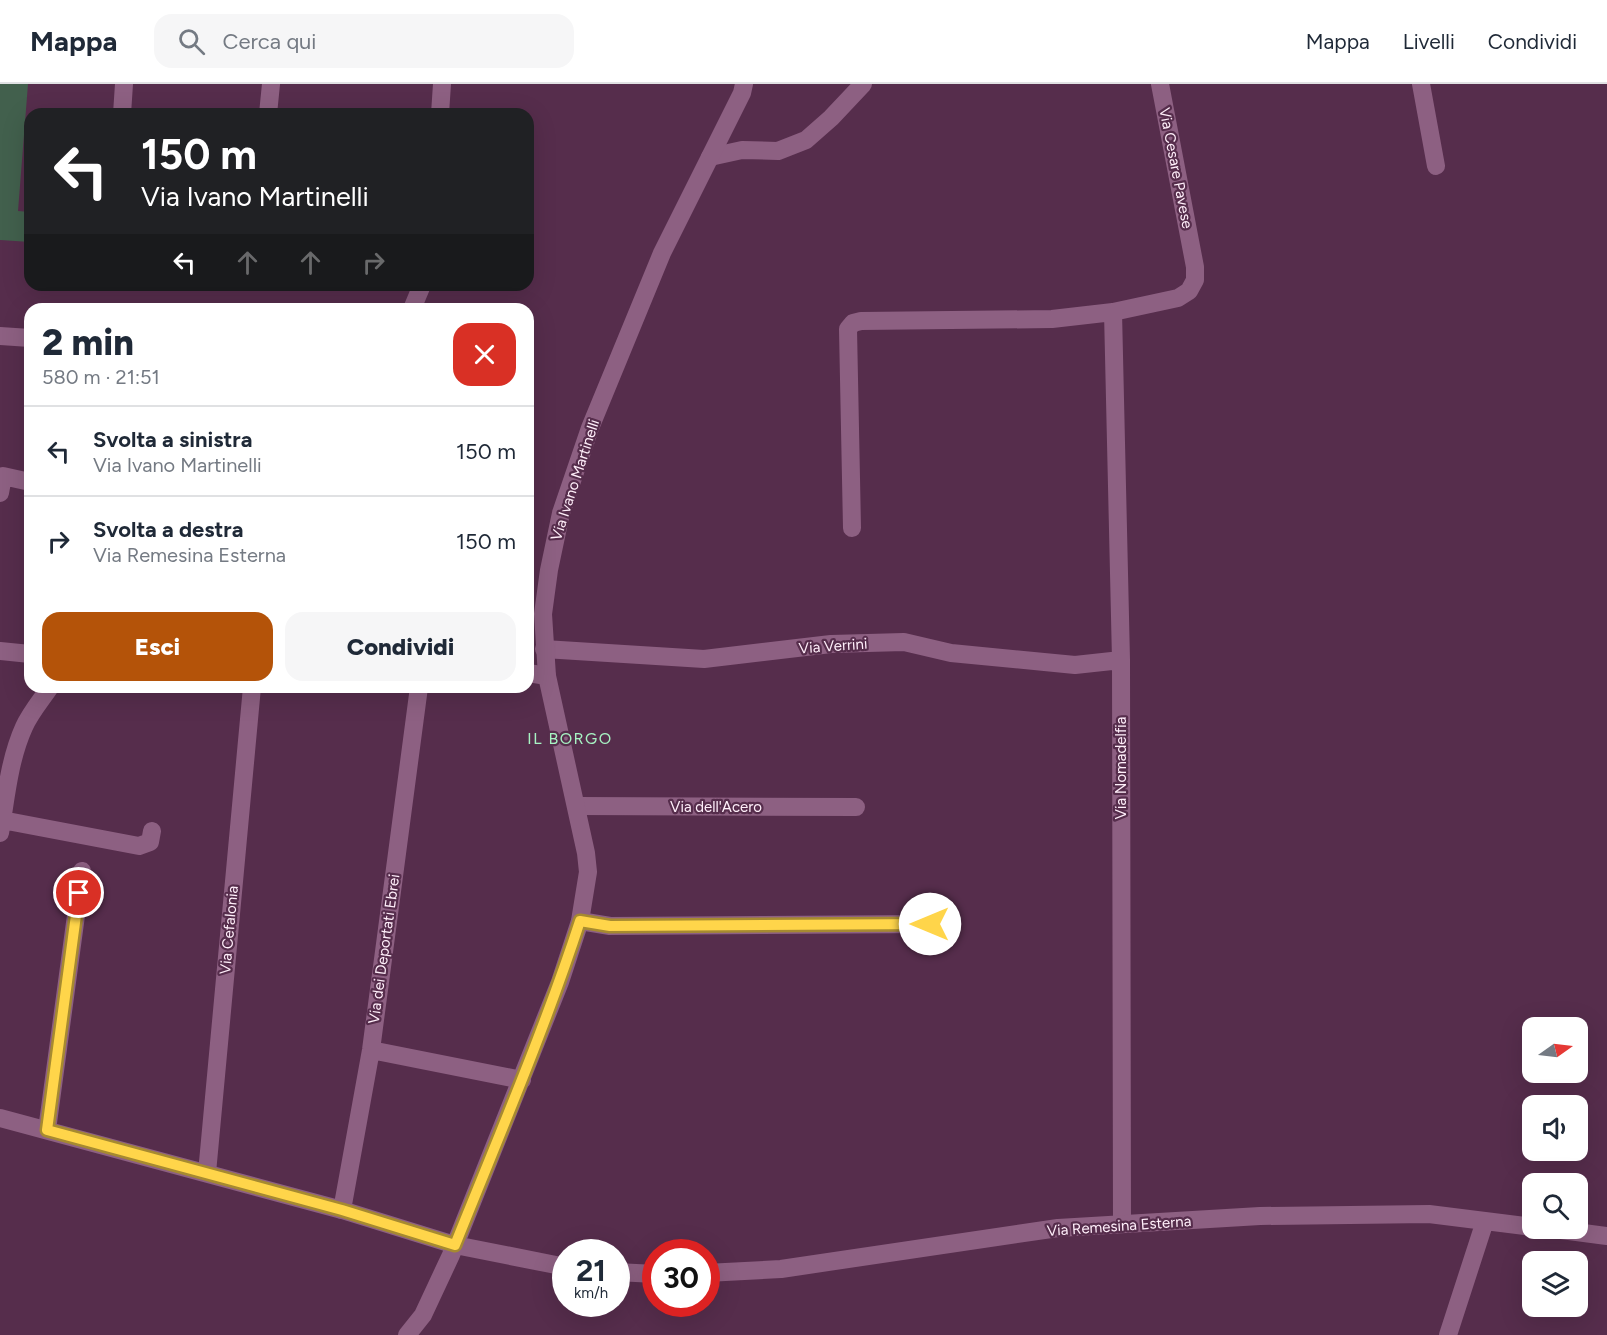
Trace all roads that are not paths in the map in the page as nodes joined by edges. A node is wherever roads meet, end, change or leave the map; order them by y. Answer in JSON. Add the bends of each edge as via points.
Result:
{"nodes":[{"id":1,"x":124,"y":84,"type":"edge"},
{"id":2,"x":271,"y":84,"type":"edge"},
{"id":3,"x":442,"y":84,"type":"edge"},
{"id":4,"x":744,"y":84,"type":"edge"},
{"id":5,"x":862,"y":84,"type":"edge"},
{"id":6,"x":1160,"y":84,"type":"edge"},
{"id":7,"x":1421,"y":84,"type":"edge"},
{"id":8,"x":122,"y":108,"type":"edge"},
{"id":9,"x":269,"y":108,"type":"edge"},
{"id":10,"x":440,"y":108,"type":"edge"},
{"id":11,"x":710,"y":157,"type":"junction"},
{"id":12,"x":1436,"y":166,"type":"dead end"},
{"id":13,"x":1113,"y":312,"type":"junction"},
{"id":14,"x":0,"y":336,"type":"edge"},
{"id":15,"x":24,"y":338,"type":"edge"},
{"id":16,"x":24,"y":481,"type":"edge"},
{"id":17,"x":0,"y":493,"type":"edge"},
{"id":18,"x":852,"y":528,"type":"dead end"},
{"id":19,"x":544,"y":649,"type":"junction"},
{"id":20,"x":0,"y":651,"type":"edge"},
{"id":21,"x":24,"y":654,"type":"edge"},
{"id":22,"x":1121,"y":660,"type":"junction"},
{"id":23,"x":534,"y":674,"type":"edge"},
{"id":24,"x":546,"y":676,"type":"junction"},
{"id":25,"x":45,"y":693,"type":"edge"},
{"id":26,"x":251,"y":693,"type":"edge"},
{"id":27,"x":418,"y":693,"type":"edge"},
{"id":28,"x":577,"y":806,"type":"junction"},
{"id":29,"x":856,"y":807,"type":"dead end"},
{"id":30,"x":1,"y":826,"type":"edge"},
{"id":31,"x":152,"y":831,"type":"dead end"},
{"id":32,"x":82,"y":871,"type":"dead end"},
{"id":33,"x":580,"y":921,"type":"junction"},
{"id":34,"x":930,"y":924,"type":"dead end"},
{"id":35,"x":370,"y":1050,"type":"junction"},
{"id":36,"x":522,"y":1080,"type":"junction"},
{"id":37,"x":0,"y":1118,"type":"edge"},
{"id":38,"x":47,"y":1130,"type":"junction"},
{"id":39,"x":207,"y":1173,"type":"junction"},
{"id":40,"x":342,"y":1210,"type":"junction"},
{"id":41,"x":1485,"y":1221,"type":"junction"},
{"id":42,"x":1122,"y":1224,"type":"junction"},
{"id":43,"x":1522,"y":1226,"type":"edge"},
{"id":44,"x":1588,"y":1234,"type":"edge"},
{"id":45,"x":1607,"y":1236,"type":"edge"},
{"id":46,"x":455,"y":1245,"type":"junction"},
{"id":47,"x":552,"y":1264,"type":"edge"},
{"id":48,"x":720,"y":1272,"type":"edge"},
{"id":49,"x":407,"y":1335,"type":"edge"},
{"id":50,"x":1448,"y":1335,"type":"edge"}],
"edges":[{"from":1,"to":8,"type":"street"},
{"from":2,"to":9,"type":"street"},
{"from":3,"to":10,"type":"street"},
{"from":4,"to":11,"type":"street","name":"Via Ivano Martinelli"},
{"from":5,"to":11,"type":"street","via":[[806,140],[778,150],[742,150]]},
{"from":6,"to":13,"type":"street","name":"Via Cesare Pavese","via":[[1195,280],[1190,291],[1178,298]]},
{"from":7,"to":12,"type":"street"},
{"from":11,"to":19,"type":"street","name":"Via Ivano Martinelli","via":[[662,253],[590,428],[561,513],[543,614]]},
{"from":13,"to":18,"type":"street","via":[[1052,319],[853,324],[848,329]]},
{"from":13,"to":22,"type":"street","name":"Via Nomadelfia"},
{"from":14,"to":15,"type":"street"},
{"from":16,"to":17,"type":"street","via":[[3,476]]},
{"from":19,"to":22,"type":"street","name":"Via Verrini","via":[[704,659],[831,644],[904,642],[951,653],[1075,665]]},
{"from":19,"to":24,"type":"street","name":"Via Ivano Martinelli"},
{"from":20,"to":21,"type":"street"},
{"from":22,"to":42,"type":"street","name":"Via Nomadelfia"},
{"from":23,"to":24,"type":"street"},
{"from":24,"to":28,"type":"street","name":"Via Ivano Martinelli"},
{"from":25,"to":30,"type":"street","via":[[18,742]]},
{"from":26,"to":39,"type":"street","name":"Via Cefalonia"},
{"from":27,"to":35,"type":"street","name":"Via dei Deportati Ebrei"},
{"from":28,"to":29,"type":"street","name":"Via dell'Acero"},
{"from":28,"to":33,"type":"street","name":"Via Ivano Martinelli","via":[[588,872]]},
{"from":30,"to":31,"type":"street","via":[[139,846],[150,842]]},
{"from":32,"to":38,"type":"street"},
{"from":33,"to":34,"type":"street","via":[[610,926]]},
{"from":33,"to":36,"type":"street","name":"Via Ivano Martinelli"},
{"from":35,"to":36,"type":"street"},
{"from":35,"to":40,"type":"street","name":"Via dei Deportati Ebrei"},
{"from":36,"to":46,"type":"street","name":"Via Ivano Martinelli"},
{"from":37,"to":38,"type":"street"},
{"from":38,"to":39,"type":"street"},
{"from":39,"to":40,"type":"street"},
{"from":40,"to":46,"type":"street"},
{"from":41,"to":42,"type":"street","name":"Via Remesina Esterna","via":[[1429,1214],[1260,1216]]},
{"from":41,"to":43,"type":"street","name":"Via Remesina Esterna"},
{"from":41,"to":50,"type":"street"},
{"from":42,"to":48,"type":"street","name":"Via Remesina Esterna","via":[[1058,1228],[781,1269]]},
{"from":44,"to":45,"type":"street"},
{"from":46,"to":47,"type":"street"},
{"from":46,"to":49,"type":"street","name":"Via Ivano Martinelli","via":[[423,1315]]}]}
